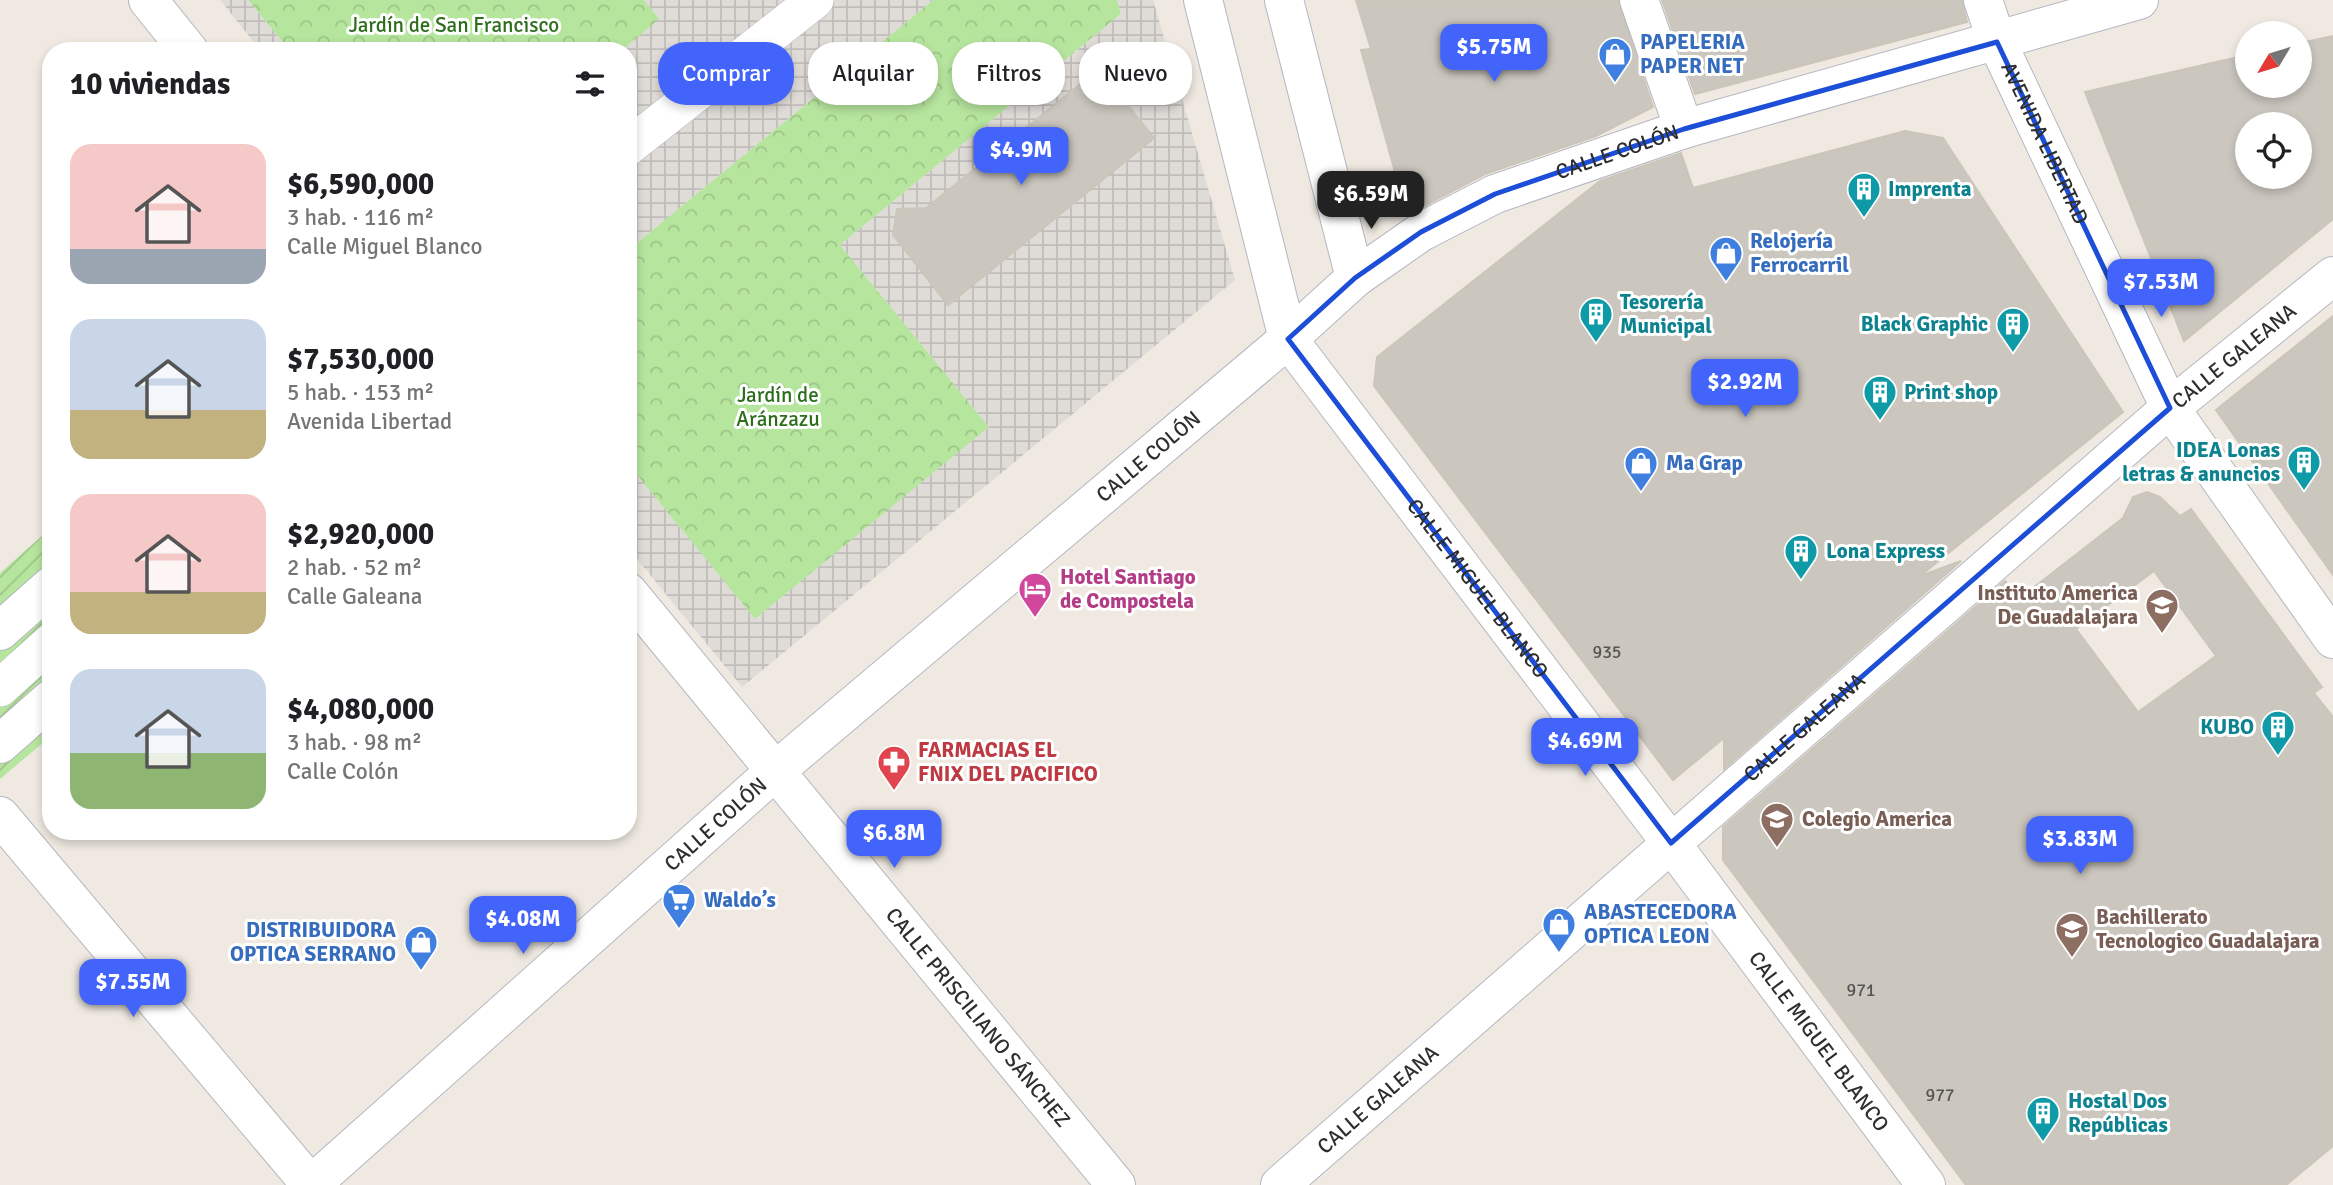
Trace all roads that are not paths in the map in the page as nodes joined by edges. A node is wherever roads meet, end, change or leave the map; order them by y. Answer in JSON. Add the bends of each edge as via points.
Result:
{"nodes":[{"id":1,"x":148,"y":0,"type":"edge"},
{"id":2,"x":815,"y":0,"type":"edge"},
{"id":3,"x":1203,"y":0,"type":"edge"},
{"id":4,"x":1284,"y":0,"type":"edge"},
{"id":5,"x":1639,"y":0,"type":"edge"},
{"id":6,"x":1983,"y":0,"type":"edge"},
{"id":7,"x":2139,"y":0,"type":"edge"},
{"id":8,"x":182,"y":42,"type":"edge"},
{"id":9,"x":1997,"y":42,"type":"junction"},
{"id":10,"x":1684,"y":129,"type":"junction"},
{"id":11,"x":637,"y":139,"type":"edge"},
{"id":12,"x":2333,"y":276,"type":"edge"},
{"id":13,"x":1355,"y":278,"type":"junction"},
{"id":14,"x":1288,"y":339,"type":"junction"},
{"id":15,"x":2170,"y":408,"type":"junction"},
{"id":16,"x":42,"y":594,"type":"edge"},
{"id":17,"x":637,"y":603,"type":"edge"},
{"id":18,"x":0,"y":631,"type":"edge"},
{"id":19,"x":2333,"y":639,"type":"edge"},
{"id":20,"x":42,"y":650,"type":"edge"},
{"id":21,"x":0,"y":688,"type":"edge"},
{"id":22,"x":42,"y":707,"type":"edge"},
{"id":23,"x":0,"y":744,"type":"edge"},
{"id":24,"x":774,"y":772,"type":"junction"},
{"id":25,"x":0,"y":816,"type":"edge"},
{"id":26,"x":1671,"y":843,"type":"junction"},
{"id":27,"x":311,"y":1185,"type":"edge"},
{"id":28,"x":1116,"y":1185,"type":"edge"},
{"id":29,"x":1280,"y":1185,"type":"edge"},
{"id":30,"x":1926,"y":1185,"type":"edge"}],
"edges":[{"from":1,"to":8,"type":"street"},
{"from":2,"to":11,"type":"street"},
{"from":3,"to":14,"type":"street","name":"CALLE MIGUEL BLANCO"},
{"from":4,"to":13,"type":"street"},
{"from":5,"to":10,"type":"street"},
{"from":6,"to":9,"type":"street","name":"AVENIDA LIBERTAD"},
{"from":7,"to":9,"type":"street","name":"CALLE COLÓN"},
{"from":9,"to":10,"type":"street","name":"CALLE COLÓN"},
{"from":9,"to":15,"type":"street","name":"AVENIDA LIBERTAD"},
{"from":10,"to":13,"type":"street","name":"CALLE COLÓN","via":[[1495,194],[1421,232]]},
{"from":12,"to":15,"type":"street","name":"CALLE GALEANA"},
{"from":13,"to":14,"type":"street","name":"CALLE COLÓN"},
{"from":14,"to":24,"type":"street","name":"CALLE COLÓN"},
{"from":14,"to":26,"type":"street","name":"CALLE MIGUEL BLANCO"},
{"from":15,"to":19,"type":"street","name":"AVENIDA LIBERTAD"},
{"from":15,"to":26,"type":"street","name":"CALLE GALEANA"},
{"from":16,"to":18,"type":"street"},
{"from":17,"to":24,"type":"street","name":"CALLE PRISCILIANO SÁNCHEZ"},
{"from":20,"to":21,"type":"street"},
{"from":22,"to":23,"type":"street"},
{"from":24,"to":27,"type":"street","name":"CALLE COLÓN"},
{"from":24,"to":28,"type":"street","name":"CALLE PRISCILIANO SÁNCHEZ"},
{"from":25,"to":27,"type":"street"},
{"from":26,"to":29,"type":"street","name":"CALLE GALEANA"},
{"from":26,"to":30,"type":"street","name":"CALLE MIGUEL BLANCO"}]}
